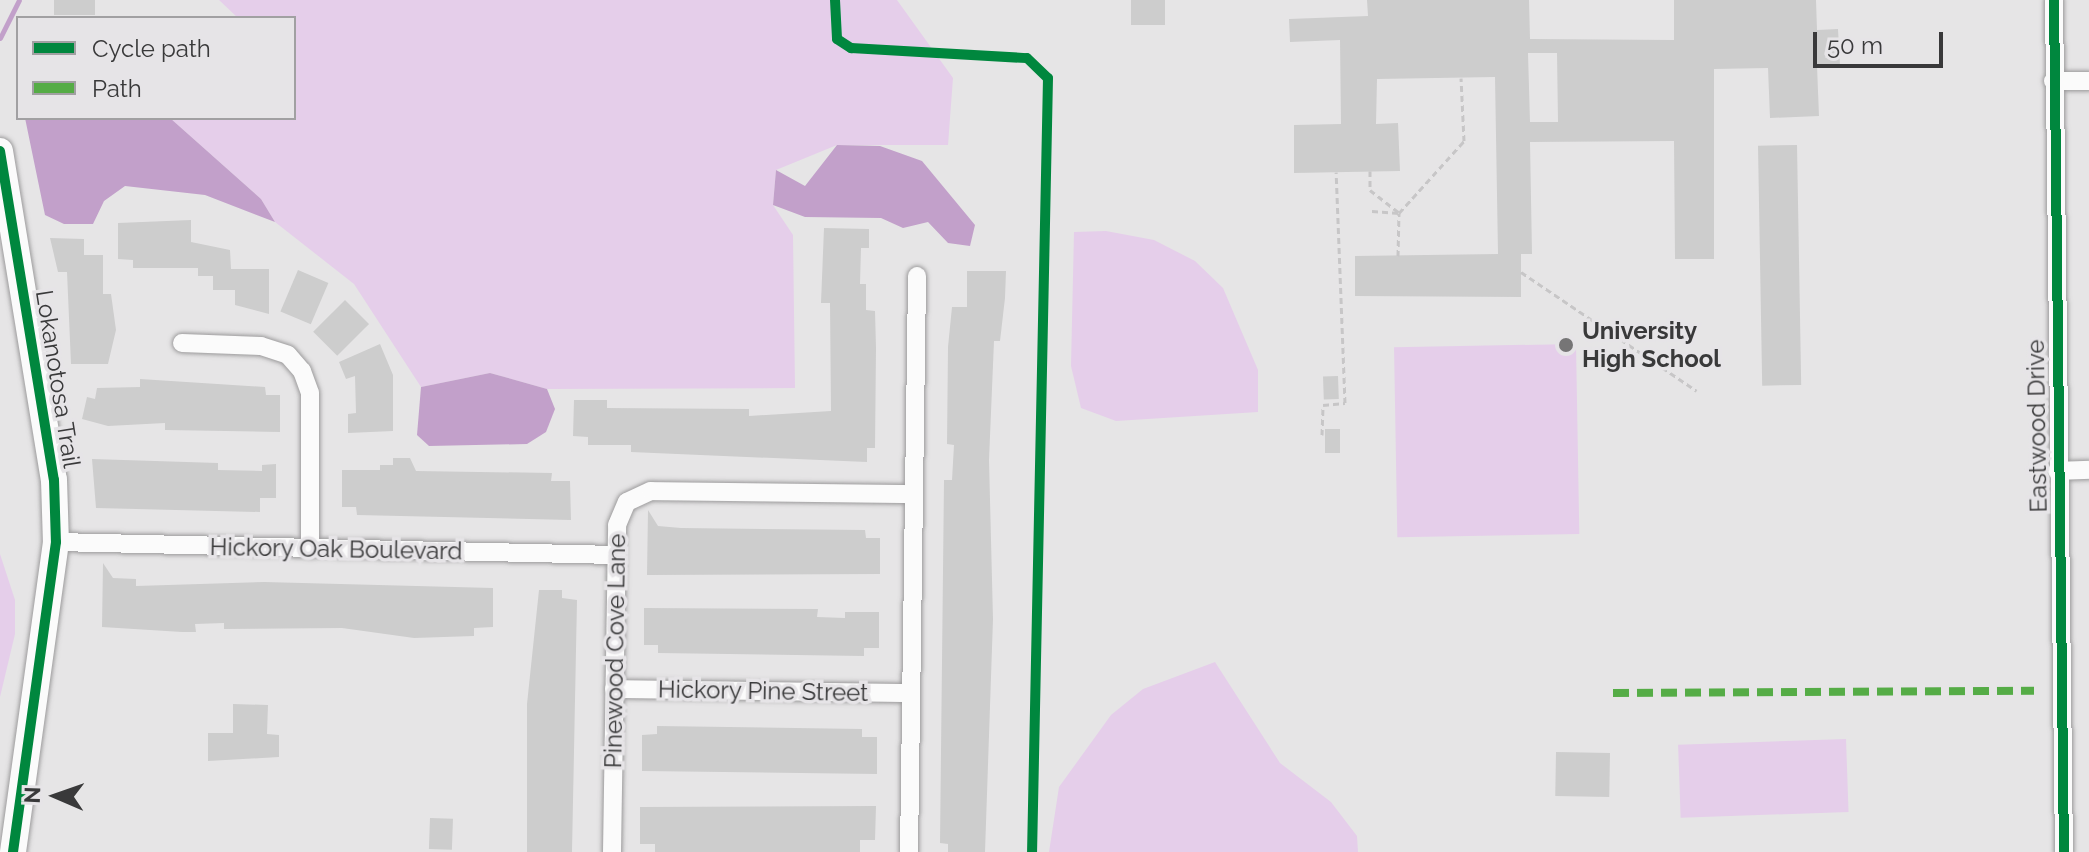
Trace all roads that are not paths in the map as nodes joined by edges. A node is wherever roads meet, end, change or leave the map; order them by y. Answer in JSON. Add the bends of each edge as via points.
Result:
{"nodes":[{"id":1,"x":2054,"y":0,"type":"edge"},
{"id":2,"x":2053,"y":81,"type":"junction"},
{"id":3,"x":2089,"y":81,"type":"edge"},
{"id":4,"x":0,"y":151,"type":"edge"},
{"id":5,"x":917,"y":276,"type":"dead end"},
{"id":6,"x":182,"y":343,"type":"dead end"},
{"id":7,"x":2089,"y":470,"type":"edge"},
{"id":8,"x":2057,"y":471,"type":"junction"},
{"id":9,"x":914,"y":494,"type":"junction"},
{"id":10,"x":56,"y":542,"type":"junction"},
{"id":11,"x":310,"y":549,"type":"junction"},
{"id":12,"x":616,"y":555,"type":"junction"},
{"id":13,"x":614,"y":689,"type":"junction"},
{"id":14,"x":911,"y":693,"type":"junction"},
{"id":15,"x":9,"y":848,"type":"edge"},
{"id":16,"x":612,"y":852,"type":"edge"},
{"id":17,"x":909,"y":852,"type":"edge"},
{"id":18,"x":2064,"y":852,"type":"edge"}],
"edges":[{"from":1,"to":2,"type":"street","name":"Eastwood Drive"},
{"from":2,"to":3,"type":"street"},
{"from":2,"to":8,"type":"street","name":"Eastwood Drive"},
{"from":4,"to":10,"type":"street","name":"Lokanotosa Trail","via":[[54,480]]},
{"from":5,"to":9,"type":"street"},
{"from":6,"to":11,"type":"street","via":[[261,346],[288,355],[302,371],[310,393]]},
{"from":7,"to":8,"type":"street"},
{"from":8,"to":18,"type":"street","name":"Eastwood Drive"},
{"from":9,"to":12,"type":"street","name":"Pinewood Cove Lane","via":[[651,491],[620,513]]},
{"from":9,"to":14,"type":"street"},
{"from":10,"to":11,"type":"street","name":"Hickory Oak Boulevard"},
{"from":10,"to":15,"type":"street","name":"Lokanotosa Trail"},
{"from":11,"to":12,"type":"street","name":"Hickory Oak Boulevard"},
{"from":12,"to":13,"type":"street","name":"Pinewood Cove Lane"},
{"from":13,"to":14,"type":"street","name":"Hickory Pine Street"},
{"from":13,"to":16,"type":"street","name":"Pinewood Cove Lane"},
{"from":14,"to":17,"type":"street"}]}
